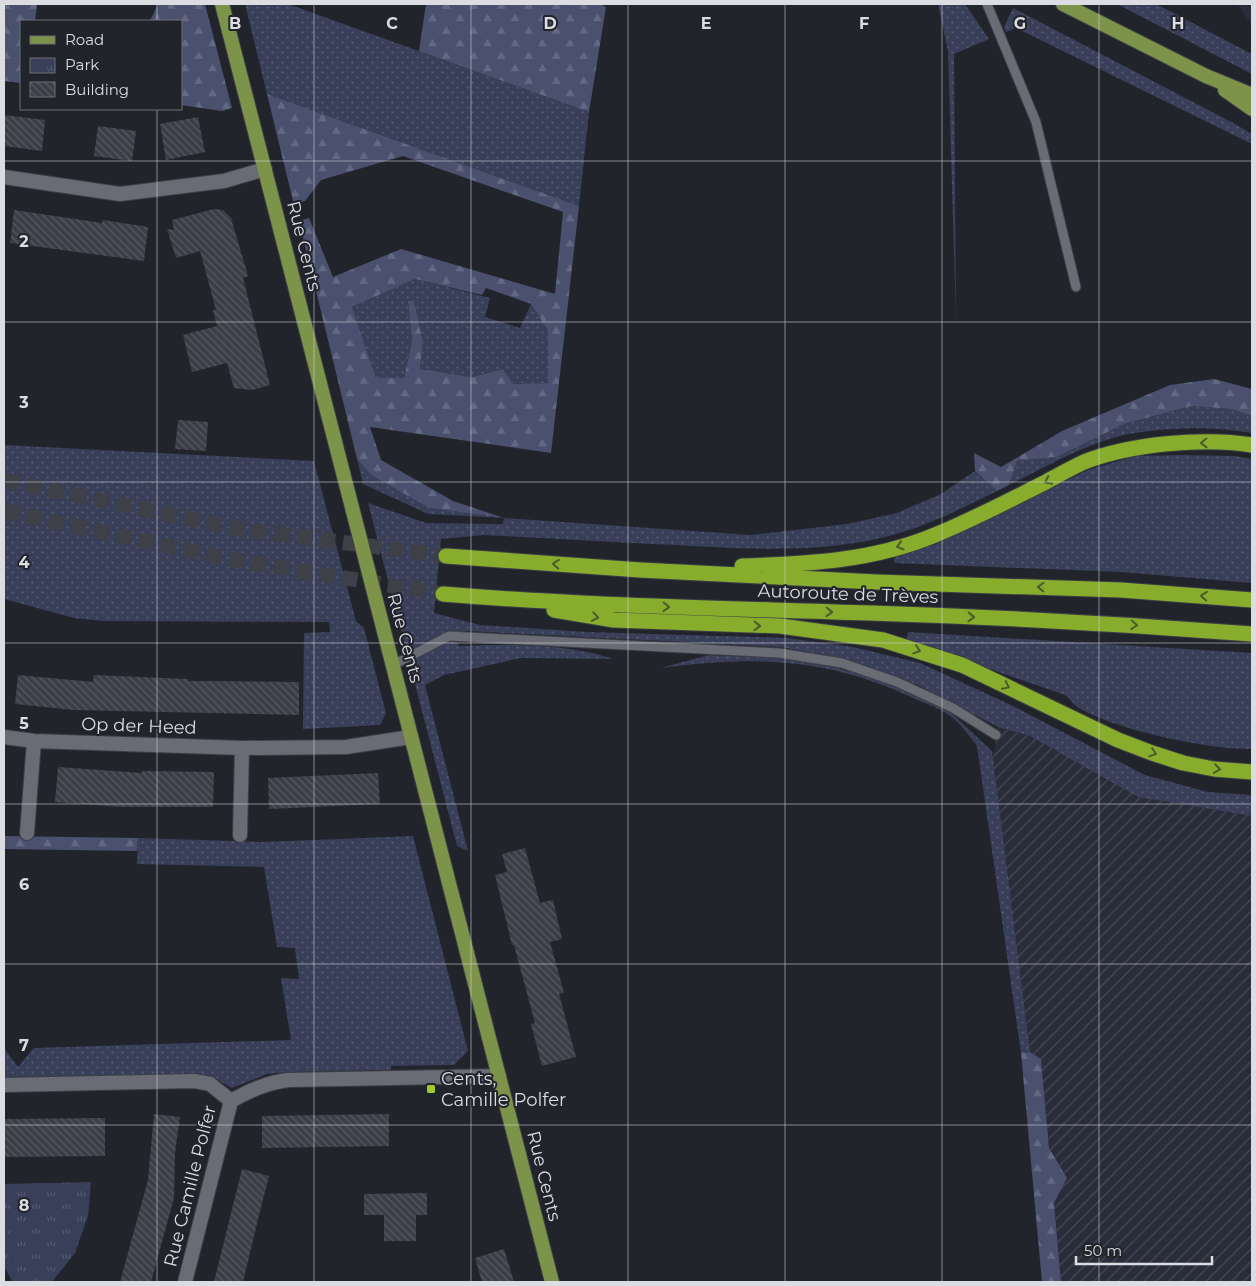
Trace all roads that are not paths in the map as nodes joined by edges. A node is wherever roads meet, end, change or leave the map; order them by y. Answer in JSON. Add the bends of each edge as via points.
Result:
{"nodes":[{"id":1,"x":222,"y":4,"type":"edge"},
{"id":2,"x":987,"y":4,"type":"edge"},
{"id":3,"x":1063,"y":4,"type":"edge"},
{"id":4,"x":1206,"y":76,"type":"junction"},
{"id":5,"x":1252,"y":95,"type":"edge"},
{"id":6,"x":1252,"y":109,"type":"edge"},
{"id":7,"x":265,"y":169,"type":"junction"},
{"id":8,"x":4,"y":178,"type":"edge"},
{"id":9,"x":1076,"y":287,"type":"dead end"},
{"id":10,"x":1252,"y":445,"type":"edge"},
{"id":11,"x":446,"y":556,"type":"tunnel mouth"},
{"id":12,"x":640,"y":570,"type":"junction"},
{"id":13,"x":443,"y":594,"type":"tunnel mouth"},
{"id":14,"x":478,"y":597,"type":"junction"},
{"id":15,"x":1252,"y":600,"type":"edge"},
{"id":16,"x":1252,"y":634,"type":"edge"},
{"id":17,"x":393,"y":665,"type":"junction"},
{"id":18,"x":996,"y":735,"type":"dead end"},
{"id":19,"x":411,"y":736,"type":"junction"},
{"id":20,"x":4,"y":737,"type":"edge"},
{"id":21,"x":34,"y":741,"type":"junction"},
{"id":22,"x":242,"y":748,"type":"junction"},
{"id":23,"x":1252,"y":772,"type":"edge"},
{"id":24,"x":27,"y":834,"type":"dead end"},
{"id":25,"x":240,"y":835,"type":"dead end"},
{"id":26,"x":499,"y":1076,"type":"junction"},
{"id":27,"x":4,"y":1084,"type":"edge"},
{"id":28,"x":231,"y":1101,"type":"junction"},
{"id":29,"x":185,"y":1282,"type":"edge"},
{"id":30,"x":552,"y":1282,"type":"edge"}],
"edges":[{"from":1,"to":7,"type":"main road","name":"Rue Cents"},
{"from":2,"to":9,"type":"lane","via":[[1036,122]]},
{"from":3,"to":4,"type":"main road"},
{"from":4,"to":5,"type":"main road"},
{"from":4,"to":6,"type":"main road"},
{"from":7,"to":8,"type":"street","via":[[224,181],[120,194]]},
{"from":7,"to":17,"type":"main road","name":"Rue Cents"},
{"from":10,"to":12,"type":"highway","one_way":true,"via":[[1181,444],[1134,448],[1084,462],[934,536],[870,556],[813,564]]},
{"from":12,"to":11,"type":"highway","name":"Autoroute de Trèves","one_way":true},
{"from":15,"to":12,"type":"highway","name":"Autoroute de Trèves","one_way":true,"via":[[1121,590]]},
{"from":13,"to":14,"type":"highway","name":"Autoroute de Trèves"},
{"from":14,"to":16,"type":"highway","name":"Autoroute de Trèves","one_way":true,"via":[[1112,623]]},
{"from":14,"to":23,"type":"highway","one_way":true,"via":[[614,620],[780,626],[883,640],[962,665],[1152,753],[1214,769]]},
{"from":17,"to":18,"type":"lane","via":[[449,636],[779,653],[842,663],[897,682],[953,708]]},
{"from":17,"to":19,"type":"main road","name":"Rue Cents"},
{"from":19,"to":22,"type":"street","name":"Op der Heed","via":[[346,747]]},
{"from":19,"to":26,"type":"main road","name":"Rue Cents"},
{"from":20,"to":21,"type":"street","name":"Op der Heed"},
{"from":21,"to":22,"type":"street","name":"Op der Heed"},
{"from":21,"to":24,"type":"street"},
{"from":22,"to":25,"type":"street"},
{"from":26,"to":28,"type":"street","name":"Rue Camille Polfer","via":[[288,1080],[262,1085]]},
{"from":26,"to":30,"type":"main road","name":"Rue Cents"},
{"from":27,"to":28,"type":"street","via":[[194,1081],[210,1084]]},
{"from":28,"to":29,"type":"street","name":"Rue Camille Polfer"}]}
